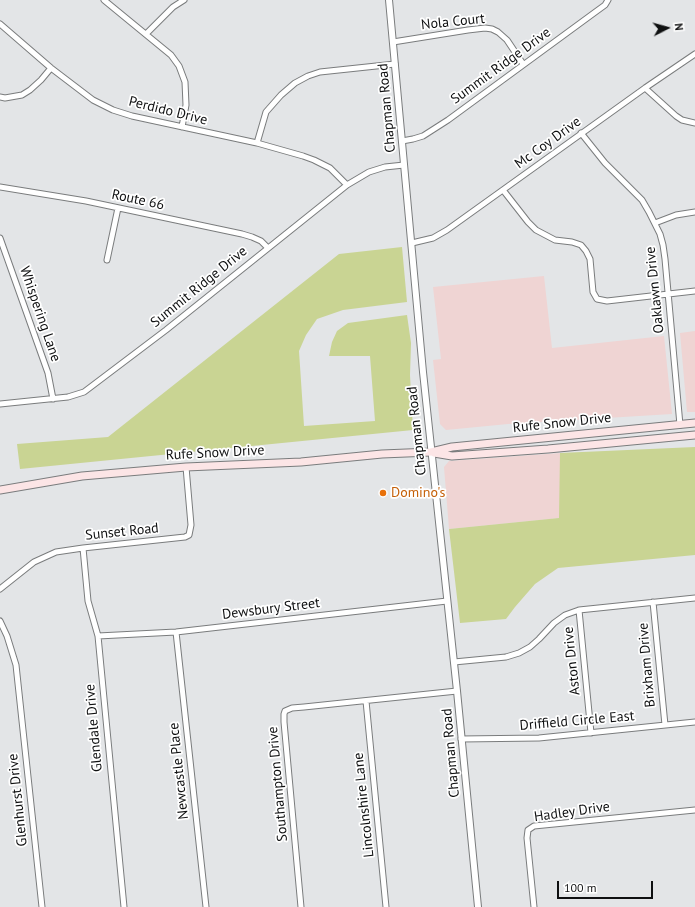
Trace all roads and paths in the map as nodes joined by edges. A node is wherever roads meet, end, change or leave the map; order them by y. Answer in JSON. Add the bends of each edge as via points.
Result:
{"nodes":[{"id":1,"x":104,"y":0,"type":"edge"},
{"id":2,"x":184,"y":0,"type":"edge"},
{"id":3,"x":389,"y":0,"type":"edge"},
{"id":4,"x":608,"y":0,"type":"edge"},
{"id":5,"x":0,"y":24,"type":"edge"},
{"id":6,"x":146,"y":34,"type":"junction"},
{"id":7,"x":393,"y":42,"type":"junction"},
{"id":8,"x":695,"y":54,"type":"edge"},
{"id":9,"x":395,"y":64,"type":"junction"},
{"id":10,"x":524,"y":64,"type":"junction"},
{"id":11,"x":50,"y":68,"type":"junction"},
{"id":12,"x":645,"y":88,"type":"junction"},
{"id":13,"x":0,"y":97,"type":"edge"},
{"id":14,"x":695,"y":123,"type":"edge"},
{"id":15,"x":182,"y":127,"type":"junction"},
{"id":16,"x":581,"y":133,"type":"junction"},
{"id":17,"x":402,"y":141,"type":"junction"},
{"id":18,"x":257,"y":143,"type":"junction"},
{"id":19,"x":404,"y":165,"type":"junction"},
{"id":20,"x":347,"y":185,"type":"junction"},
{"id":21,"x":0,"y":187,"type":"edge"},
{"id":22,"x":503,"y":190,"type":"junction"},
{"id":23,"x":118,"y":208,"type":"junction"},
{"id":24,"x":695,"y":212,"type":"edge"},
{"id":25,"x":655,"y":223,"type":"junction"},
{"id":26,"x":0,"y":238,"type":"edge"},
{"id":27,"x":412,"y":243,"type":"junction"},
{"id":28,"x":268,"y":248,"type":"junction"},
{"id":29,"x":107,"y":260,"type":"dead end"},
{"id":30,"x":695,"y":291,"type":"edge"},
{"id":31,"x":668,"y":294,"type":"junction"},
{"id":32,"x":53,"y":399,"type":"junction"},
{"id":33,"x":0,"y":404,"type":"edge"},
{"id":34,"x":695,"y":423,"type":"edge"},
{"id":35,"x":680,"y":425,"type":"junction"},
{"id":36,"x":695,"y":435,"type":"edge"},
{"id":37,"x":432,"y":452,"type":"junction"},
{"id":38,"x":186,"y":467,"type":"junction"},
{"id":39,"x":0,"y":490,"type":"edge"},
{"id":40,"x":83,"y":548,"type":"junction"},
{"id":41,"x":0,"y":589,"type":"edge"},
{"id":42,"x":695,"y":598,"type":"edge"},
{"id":43,"x":447,"y":601,"type":"junction"},
{"id":44,"x":652,"y":602,"type":"junction"},
{"id":45,"x":579,"y":610,"type":"junction"},
{"id":46,"x":0,"y":621,"type":"edge"},
{"id":47,"x":176,"y":632,"type":"junction"},
{"id":48,"x":98,"y":636,"type":"junction"},
{"id":49,"x":454,"y":662,"type":"junction"},
{"id":50,"x":457,"y":691,"type":"junction"},
{"id":51,"x":366,"y":701,"type":"junction"},
{"id":52,"x":695,"y":722,"type":"edge"},
{"id":53,"x":664,"y":725,"type":"junction"},
{"id":54,"x":591,"y":733,"type":"junction"},
{"id":55,"x":461,"y":739,"type":"junction"},
{"id":56,"x":695,"y":810,"type":"edge"},
{"id":57,"x":42,"y":907,"type":"edge"},
{"id":58,"x":124,"y":907,"type":"edge"},
{"id":59,"x":206,"y":907,"type":"edge"},
{"id":60,"x":301,"y":907,"type":"edge"},
{"id":61,"x":386,"y":907,"type":"edge"},
{"id":62,"x":478,"y":907,"type":"edge"},
{"id":63,"x":534,"y":907,"type":"edge"}],
"edges":[{"from":1,"to":6,"type":"street"},
{"from":2,"to":6,"type":"street","via":[[173,7]]},
{"from":3,"to":7,"type":"street","name":"Chapman Road"},
{"from":4,"to":10,"type":"street","name":"Summit Ridge Drive"},
{"from":5,"to":11,"type":"street","name":"Perdido Drive"},
{"from":6,"to":15,"type":"street","via":[[170,55],[182,73],[186,105]]},
{"from":7,"to":9,"type":"street","name":"Chapman Road"},
{"from":7,"to":10,"type":"street","name":"Nola Court","via":[[468,30],[492,29],[507,40]]},
{"from":8,"to":12,"type":"street","name":"Mc Coy Drive"},
{"from":9,"to":17,"type":"street","name":"Chapman Road"},
{"from":9,"to":18,"type":"street","via":[[320,72],[295,83],[266,112]]},
{"from":10,"to":17,"type":"street","name":"Summit Ridge Drive","via":[[423,136]]},
{"from":11,"to":13,"type":"street","via":[[41,80],[22,95]]},
{"from":11,"to":15,"type":"street","name":"Perdido Drive","via":[[93,100],[113,110]]},
{"from":12,"to":14,"type":"street","via":[[676,116]]},
{"from":12,"to":16,"type":"street","name":"Mc Coy Drive"},
{"from":15,"to":18,"type":"street","name":"Perdido Drive"},
{"from":16,"to":22,"type":"street","name":"Mc Coy Drive"},
{"from":16,"to":25,"type":"street","name":"Oaklawn Drive","via":[[605,163],[642,200]]},
{"from":17,"to":19,"type":"street","name":"Chapman Road"},
{"from":18,"to":20,"type":"street","name":"Perdido Drive","via":[[314,160],[330,168]]},
{"from":19,"to":20,"type":"street","name":"Summit Ridge Drive","via":[[369,172]]},
{"from":19,"to":27,"type":"street","name":"Chapman Road"},
{"from":20,"to":28,"type":"street","name":"Summit Ridge Drive"},
{"from":21,"to":23,"type":"street","name":"Route 66"},
{"from":22,"to":27,"type":"street","name":"Mc Coy Drive","via":[[434,238]]},
{"from":22,"to":31,"type":"street","via":[[536,230],[555,240],[581,245],[590,259],[593,292],[597,299]]},
{"from":23,"to":28,"type":"street","name":"Route 66","via":[[242,234],[256,239]]},
{"from":23,"to":29,"type":"street"},
{"from":24,"to":25,"type":"street","via":[[676,215]]},
{"from":25,"to":31,"type":"street","name":"Oaklawn Drive","via":[[663,245]]},
{"from":26,"to":32,"type":"street","name":"Whispering Lane","via":[[48,373]]},
{"from":27,"to":37,"type":"street","name":"Chapman Road"},
{"from":28,"to":32,"type":"street","name":"Summit Ridge Drive","via":[[84,392]]},
{"from":30,"to":31,"type":"street"},
{"from":31,"to":35,"type":"street","name":"Oaklawn Drive"},
{"from":32,"to":33,"type":"street","name":"Summit Ridge Drive"},
{"from":34,"to":35,"type":"main road","name":"Rufe Snow Drive"},
{"from":35,"to":37,"type":"main road","name":"Rufe Snow Drive","via":[[452,447]]},
{"from":36,"to":37,"type":"main road","name":"Rufe Snow Drive","via":[[452,456]]},
{"from":37,"to":38,"type":"main road","name":"Rufe Snow Drive","via":[[301,462]]},
{"from":37,"to":43,"type":"street","name":"Chapman Road"},
{"from":38,"to":39,"type":"main road","name":"Rufe Snow Drive","via":[[82,476]]},
{"from":38,"to":40,"type":"street","name":"Sunset Road","via":[[191,525],[189,535]]},
{"from":40,"to":41,"type":"street","name":"Sunset Road","via":[[56,552],[34,562]]},
{"from":40,"to":48,"type":"street","name":"Glendale Drive","via":[[88,601]]},
{"from":42,"to":44,"type":"street"},
{"from":43,"to":47,"type":"street","name":"Dewsbury Street"},
{"from":43,"to":49,"type":"street","name":"Chapman Road"},
{"from":44,"to":45,"type":"street"},
{"from":44,"to":53,"type":"street","name":"Brixham Drive"},
{"from":45,"to":49,"type":"street","via":[[565,615],[530,647],[519,653],[499,658]]},
{"from":45,"to":54,"type":"street","name":"Aston Drive"},
{"from":46,"to":57,"type":"street","name":"Glenhurst Drive","via":[[16,665]]},
{"from":47,"to":48,"type":"street","name":"Dewsbury Street"},
{"from":47,"to":59,"type":"street","name":"Newcastle Place"},
{"from":48,"to":58,"type":"street","name":"Glendale Drive"},
{"from":49,"to":50,"type":"street","name":"Chapman Road"},
{"from":50,"to":51,"type":"street","name":"Southampton Drive"},
{"from":50,"to":55,"type":"street","name":"Chapman Road"},
{"from":51,"to":60,"type":"street","name":"Southampton Drive","via":[[292,708],[284,714]]},
{"from":51,"to":61,"type":"street","name":"Lincolnshire Lane"},
{"from":52,"to":53,"type":"street","name":"Driffield Circle East"},
{"from":53,"to":54,"type":"street","name":"Driffield Circle East"},
{"from":54,"to":55,"type":"street","name":"Driffield Circle East","via":[[539,738]]},
{"from":55,"to":62,"type":"street","name":"Chapman Road"},
{"from":56,"to":63,"type":"street","name":"Hadley Drive","via":[[534,826],[528,830],[527,838]]}]}
